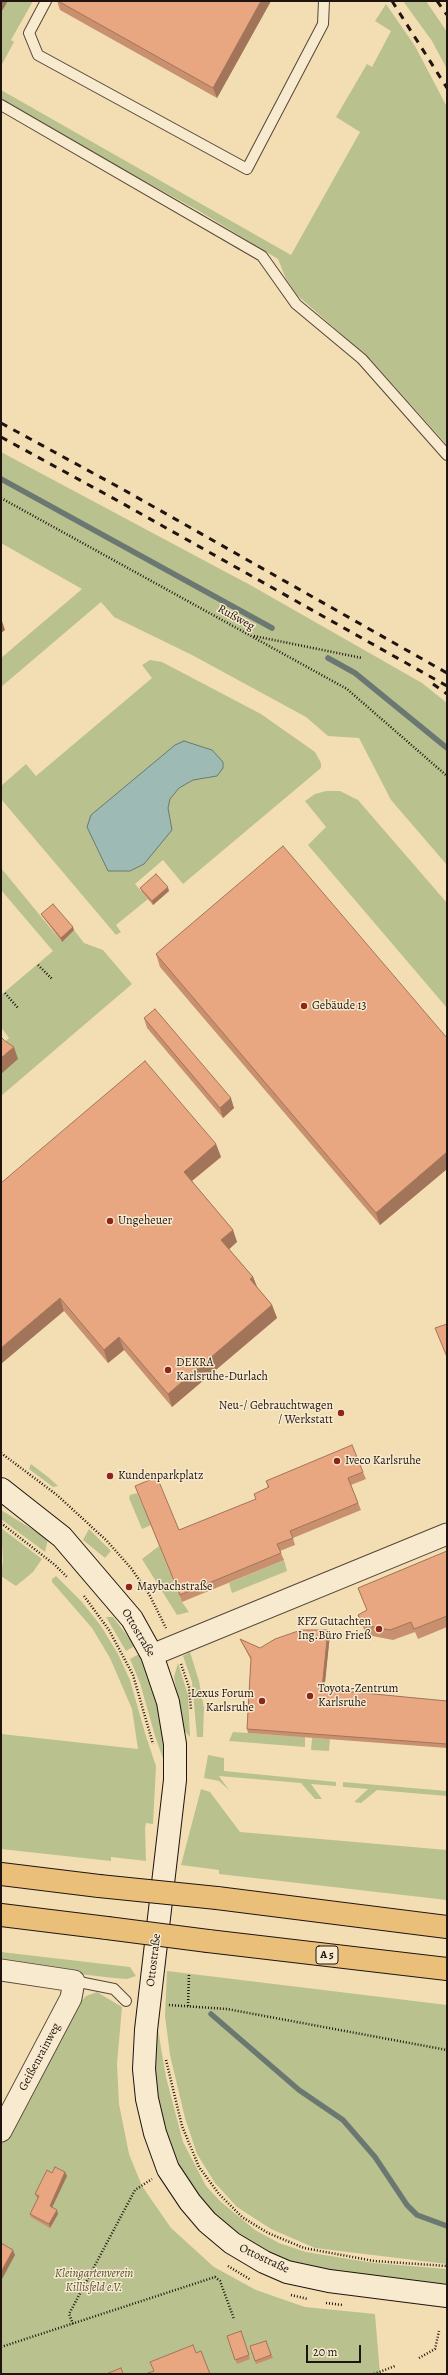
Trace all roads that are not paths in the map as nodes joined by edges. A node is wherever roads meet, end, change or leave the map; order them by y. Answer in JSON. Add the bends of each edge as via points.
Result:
{"nodes":[{"id":1,"x":46,"y":1,"type":"edge"},
{"id":2,"x":324,"y":1,"type":"edge"},
{"id":3,"x":1,"y":105,"type":"edge"},
{"id":4,"x":447,"y":455,"type":"edge"},
{"id":5,"x":1,"y":1489,"type":"edge"},
{"id":6,"x":447,"y":1534,"type":"edge"},
{"id":7,"x":152,"y":1655,"type":"junction"},
{"id":8,"x":1,"y":1874,"type":"edge"},
{"id":9,"x":1,"y":1915,"type":"edge"},
{"id":10,"x":447,"y":1927,"type":"edge"},
{"id":11,"x":1,"y":1970,"type":"edge"},
{"id":12,"x":447,"y":1970,"type":"edge"},
{"id":13,"x":74,"y":1981,"type":"junction"},
{"id":14,"x":126,"y":2001,"type":"dead end"},
{"id":15,"x":1,"y":2131,"type":"edge"},
{"id":16,"x":447,"y":2296,"type":"edge"}],
"edges":[{"from":1,"to":2,"type":"lane","via":[[29,33],[38,55],[247,169],[323,24]]},
{"from":3,"to":4,"type":"lane","via":[[262,256],[296,304],[362,359]]},
{"from":5,"to":7,"type":"main road","name":"Ottostraße","via":[[52,1528],[72,1547],[132,1619]]},
{"from":6,"to":7,"type":"street"},
{"from":7,"to":16,"type":"main road","name":"Ottostraße","via":[[168,1702],[175,1744],[175,1780],[146,2030],[144,2069],[147,2099],[161,2153],[179,2187],[207,2222],[232,2243],[264,2262],[287,2272],[329,2281]]},
{"from":8,"to":10,"type":"highway","bridge":true},
{"from":9,"to":12,"type":"highway","number":"A 5","bridge":true},
{"from":11,"to":13,"type":"street"},
{"from":13,"to":14,"type":"lane","via":[[114,1989]]},
{"from":13,"to":15,"type":"street","name":"Geißenrainweg","via":[[71,1998]]}]}
